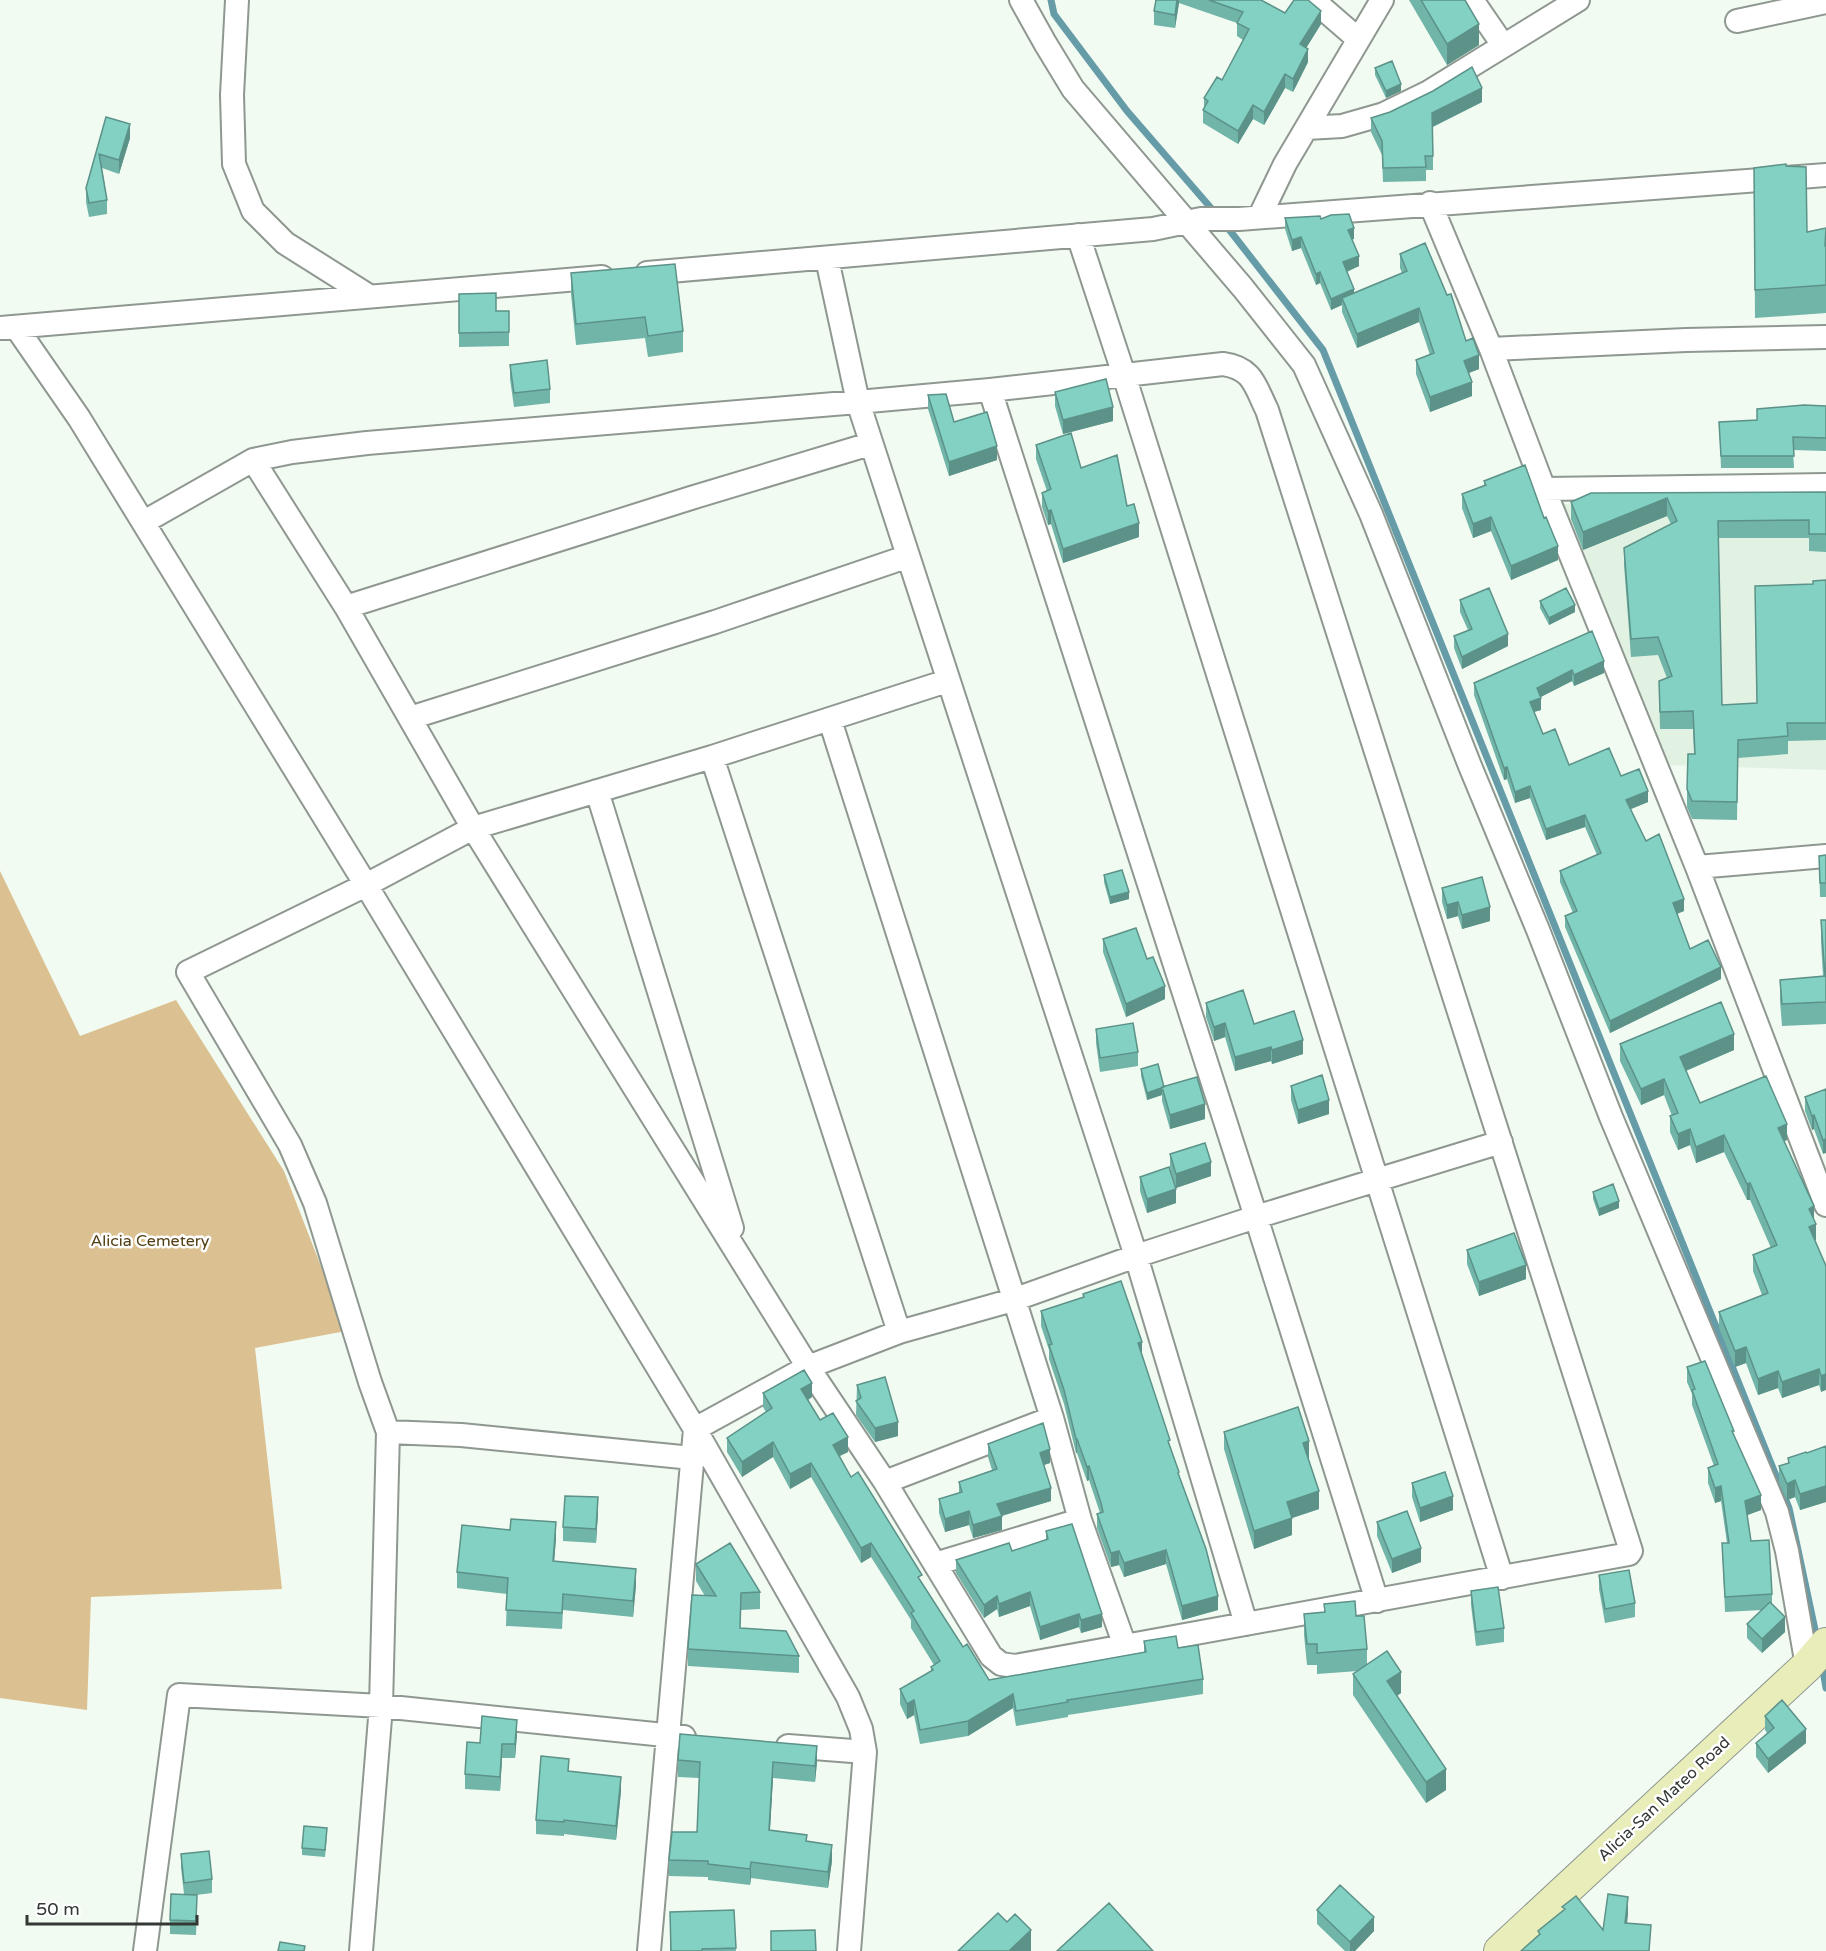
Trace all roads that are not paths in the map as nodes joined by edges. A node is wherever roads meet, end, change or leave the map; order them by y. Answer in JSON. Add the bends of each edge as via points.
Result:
{"nodes":[{"id":1,"x":237,"y":0,"type":"edge"},
{"id":2,"x":1022,"y":0,"type":"edge"},
{"id":3,"x":1312,"y":0,"type":"edge"},
{"id":4,"x":1382,"y":0,"type":"edge"},
{"id":5,"x":1472,"y":0,"type":"edge"},
{"id":6,"x":1578,"y":0,"type":"edge"},
{"id":7,"x":1826,"y":2,"type":"edge"},
{"id":8,"x":1737,"y":21,"type":"dead end"},
{"id":9,"x":1358,"y":39,"type":"junction"},
{"id":10,"x":1503,"y":45,"type":"junction"},
{"id":11,"x":1307,"y":128,"type":"junction"},
{"id":12,"x":1826,"y":175,"type":"edge"},
{"id":13,"x":1430,"y":203,"type":"junction"},
{"id":14,"x":1250,"y":218,"type":"junction"},
{"id":15,"x":1194,"y":221,"type":"junction"},
{"id":16,"x":1078,"y":235,"type":"junction"},
{"id":17,"x":827,"y":259,"type":"junction"},
{"id":18,"x":369,"y":296,"type":"junction"},
{"id":19,"x":8,"y":327,"type":"edge"},
{"id":20,"x":1826,"y":337,"type":"edge"},
{"id":21,"x":1491,"y":349,"type":"junction"},
{"id":22,"x":1124,"y":375,"type":"junction"},
{"id":23,"x":990,"y":390,"type":"junction"},
{"id":24,"x":858,"y":402,"type":"junction"},
{"id":25,"x":870,"y":444,"type":"junction"},
{"id":26,"x":254,"y":460,"type":"junction"},
{"id":27,"x":1826,"y":485,"type":"edge"},
{"id":28,"x":1544,"y":489,"type":"junction"},
{"id":29,"x":144,"y":522,"type":"junction"},
{"id":30,"x":906,"y":557,"type":"junction"},
{"id":31,"x":346,"y":607,"type":"junction"},
{"id":32,"x":947,"y":681,"type":"junction"},
{"id":33,"x":410,"y":718,"type":"junction"},
{"id":34,"x":830,"y":720,"type":"junction"},
{"id":35,"x":712,"y":757,"type":"junction"},
{"id":36,"x":597,"y":791,"type":"junction"},
{"id":37,"x":473,"y":828,"type":"junction"},
{"id":38,"x":1826,"y":856,"type":"edge"},
{"id":39,"x":1697,"y":867,"type":"junction"},
{"id":40,"x":366,"y":885,"type":"junction"},
{"id":41,"x":1501,"y":1142,"type":"junction"},
{"id":42,"x":1377,"y":1181,"type":"junction"},
{"id":43,"x":1826,"y":1204,"type":"edge"},
{"id":44,"x":1256,"y":1217,"type":"junction"},
{"id":45,"x":1136,"y":1256,"type":"junction"},
{"id":46,"x":741,"y":1258,"type":"junction"},
{"id":47,"x":1013,"y":1300,"type":"junction"},
{"id":48,"x":899,"y":1332,"type":"junction"},
{"id":49,"x":808,"y":1366,"type":"junction"},
{"id":50,"x":1052,"y":1418,"type":"junction"},
{"id":51,"x":695,"y":1429,"type":"junction"},
{"id":52,"x":388,"y":1432,"type":"junction"},
{"id":53,"x":692,"y":1458,"type":"junction"},
{"id":54,"x":885,"y":1482,"type":"junction"},
{"id":55,"x":1080,"y":1520,"type":"junction"},
{"id":56,"x":935,"y":1564,"type":"junction"},
{"id":57,"x":1502,"y":1578,"type":"junction"},
{"id":58,"x":1377,"y":1601,"type":"junction"},
{"id":59,"x":1246,"y":1624,"type":"junction"},
{"id":60,"x":1125,"y":1646,"type":"junction"},
{"id":61,"x":1816,"y":1655,"type":"edge"},
{"id":62,"x":381,"y":1706,"type":"junction"},
{"id":63,"x":670,"y":1736,"type":"junction"},
{"id":64,"x":704,"y":1738,"type":"edge"},
{"id":65,"x":761,"y":1743,"type":"edge"},
{"id":66,"x":865,"y":1752,"type":"junction"},
{"id":67,"x":145,"y":1951,"type":"edge"},
{"id":68,"x":361,"y":1951,"type":"edge"},
{"id":69,"x":649,"y":1951,"type":"edge"},
{"id":70,"x":849,"y":1951,"type":"edge"},
{"id":71,"x":1500,"y":1951,"type":"edge"}],
"edges":[{"from":1,"to":18,"type":"street","via":[[232,95],[234,164],[253,211],[285,243]]},
{"from":2,"to":15,"type":"street","via":[[1073,89]]},
{"from":3,"to":9,"type":"street"},
{"from":4,"to":9,"type":"street"},
{"from":5,"to":10,"type":"street"},
{"from":6,"to":10,"type":"street"},
{"from":7,"to":8,"type":"street"},
{"from":9,"to":11,"type":"street"},
{"from":10,"to":11,"type":"street","via":[[1427,93],[1384,114],[1342,126]]},
{"from":11,"to":14,"type":"street"},
{"from":12,"to":13,"type":"street"},
{"from":13,"to":14,"type":"street"},
{"from":13,"to":21,"type":"street"},
{"from":14,"to":15,"type":"street"},
{"from":15,"to":16,"type":"street","via":[[1153,229]]},
{"from":15,"to":61,"type":"street","via":[[1304,365],[1371,514],[1611,1117],[1777,1512]]},
{"from":16,"to":17,"type":"street"},
{"from":16,"to":22,"type":"street"},
{"from":17,"to":18,"type":"street"},
{"from":17,"to":24,"type":"street"},
{"from":18,"to":19,"type":"street"},
{"from":19,"to":29,"type":"street","via":[[79,418]]},
{"from":20,"to":21,"type":"street"},
{"from":21,"to":28,"type":"street"},
{"from":22,"to":23,"type":"street"},
{"from":22,"to":41,"type":"street","via":[[1223,364],[1237,366],[1254,383],[1267,410]]},
{"from":22,"to":42,"type":"street"},
{"from":23,"to":24,"type":"street"},
{"from":23,"to":44,"type":"street"},
{"from":24,"to":25,"type":"street"},
{"from":24,"to":26,"type":"street","via":[[368,443]]},
{"from":25,"to":30,"type":"street"},
{"from":25,"to":31,"type":"street"},
{"from":26,"to":29,"type":"street"},
{"from":26,"to":31,"type":"street"},
{"from":27,"to":28,"type":"street"},
{"from":28,"to":39,"type":"street"},
{"from":29,"to":40,"type":"street"},
{"from":30,"to":32,"type":"street"},
{"from":30,"to":33,"type":"street"},
{"from":31,"to":33,"type":"street"},
{"from":32,"to":34,"type":"street"},
{"from":32,"to":45,"type":"street"},
{"from":33,"to":37,"type":"street"},
{"from":34,"to":35,"type":"street"},
{"from":34,"to":47,"type":"street"},
{"from":35,"to":36,"type":"street"},
{"from":35,"to":48,"type":"street"},
{"from":36,"to":37,"type":"street"},
{"from":36,"to":46,"type":"street"},
{"from":37,"to":40,"type":"street"},
{"from":37,"to":46,"type":"street"},
{"from":38,"to":39,"type":"street"},
{"from":39,"to":43,"type":"street"},
{"from":40,"to":51,"type":"street"},
{"from":40,"to":52,"type":"street","via":[[188,972],[290,1145],[315,1203]]},
{"from":41,"to":42,"type":"street"},
{"from":41,"to":57,"type":"street","via":[[1631,1551]]},
{"from":42,"to":44,"type":"street"},
{"from":42,"to":57,"type":"street"},
{"from":44,"to":45,"type":"street"},
{"from":44,"to":58,"type":"street"},
{"from":45,"to":47,"type":"street"},
{"from":45,"to":59,"type":"street"},
{"from":46,"to":49,"type":"street"},
{"from":47,"to":48,"type":"street"},
{"from":47,"to":50,"type":"street"},
{"from":48,"to":49,"type":"street"},
{"from":49,"to":51,"type":"street"},
{"from":49,"to":54,"type":"street"},
{"from":50,"to":54,"type":"street"},
{"from":50,"to":55,"type":"street"},
{"from":51,"to":53,"type":"street"},
{"from":51,"to":66,"type":"street","via":[[848,1697]]},
{"from":52,"to":53,"type":"street","via":[[461,1435]]},
{"from":52,"to":62,"type":"street"},
{"from":53,"to":63,"type":"street"},
{"from":54,"to":56,"type":"street"},
{"from":55,"to":56,"type":"street"},
{"from":55,"to":60,"type":"street"},
{"from":56,"to":60,"type":"street","via":[[991,1656],[1001,1664],[1015,1666]]},
{"from":57,"to":58,"type":"street"},
{"from":58,"to":59,"type":"street"},
{"from":59,"to":60,"type":"street"},
{"from":61,"to":71,"type":"main road","name":"Alicia-San Mateo Road"},
{"from":62,"to":63,"type":"street"},
{"from":62,"to":67,"type":"street","via":[[179,1695]]},
{"from":62,"to":68,"type":"street"},
{"from":63,"to":64,"type":"street"},
{"from":63,"to":69,"type":"street"},
{"from":65,"to":66,"type":"street"},
{"from":66,"to":70,"type":"street"}]}
